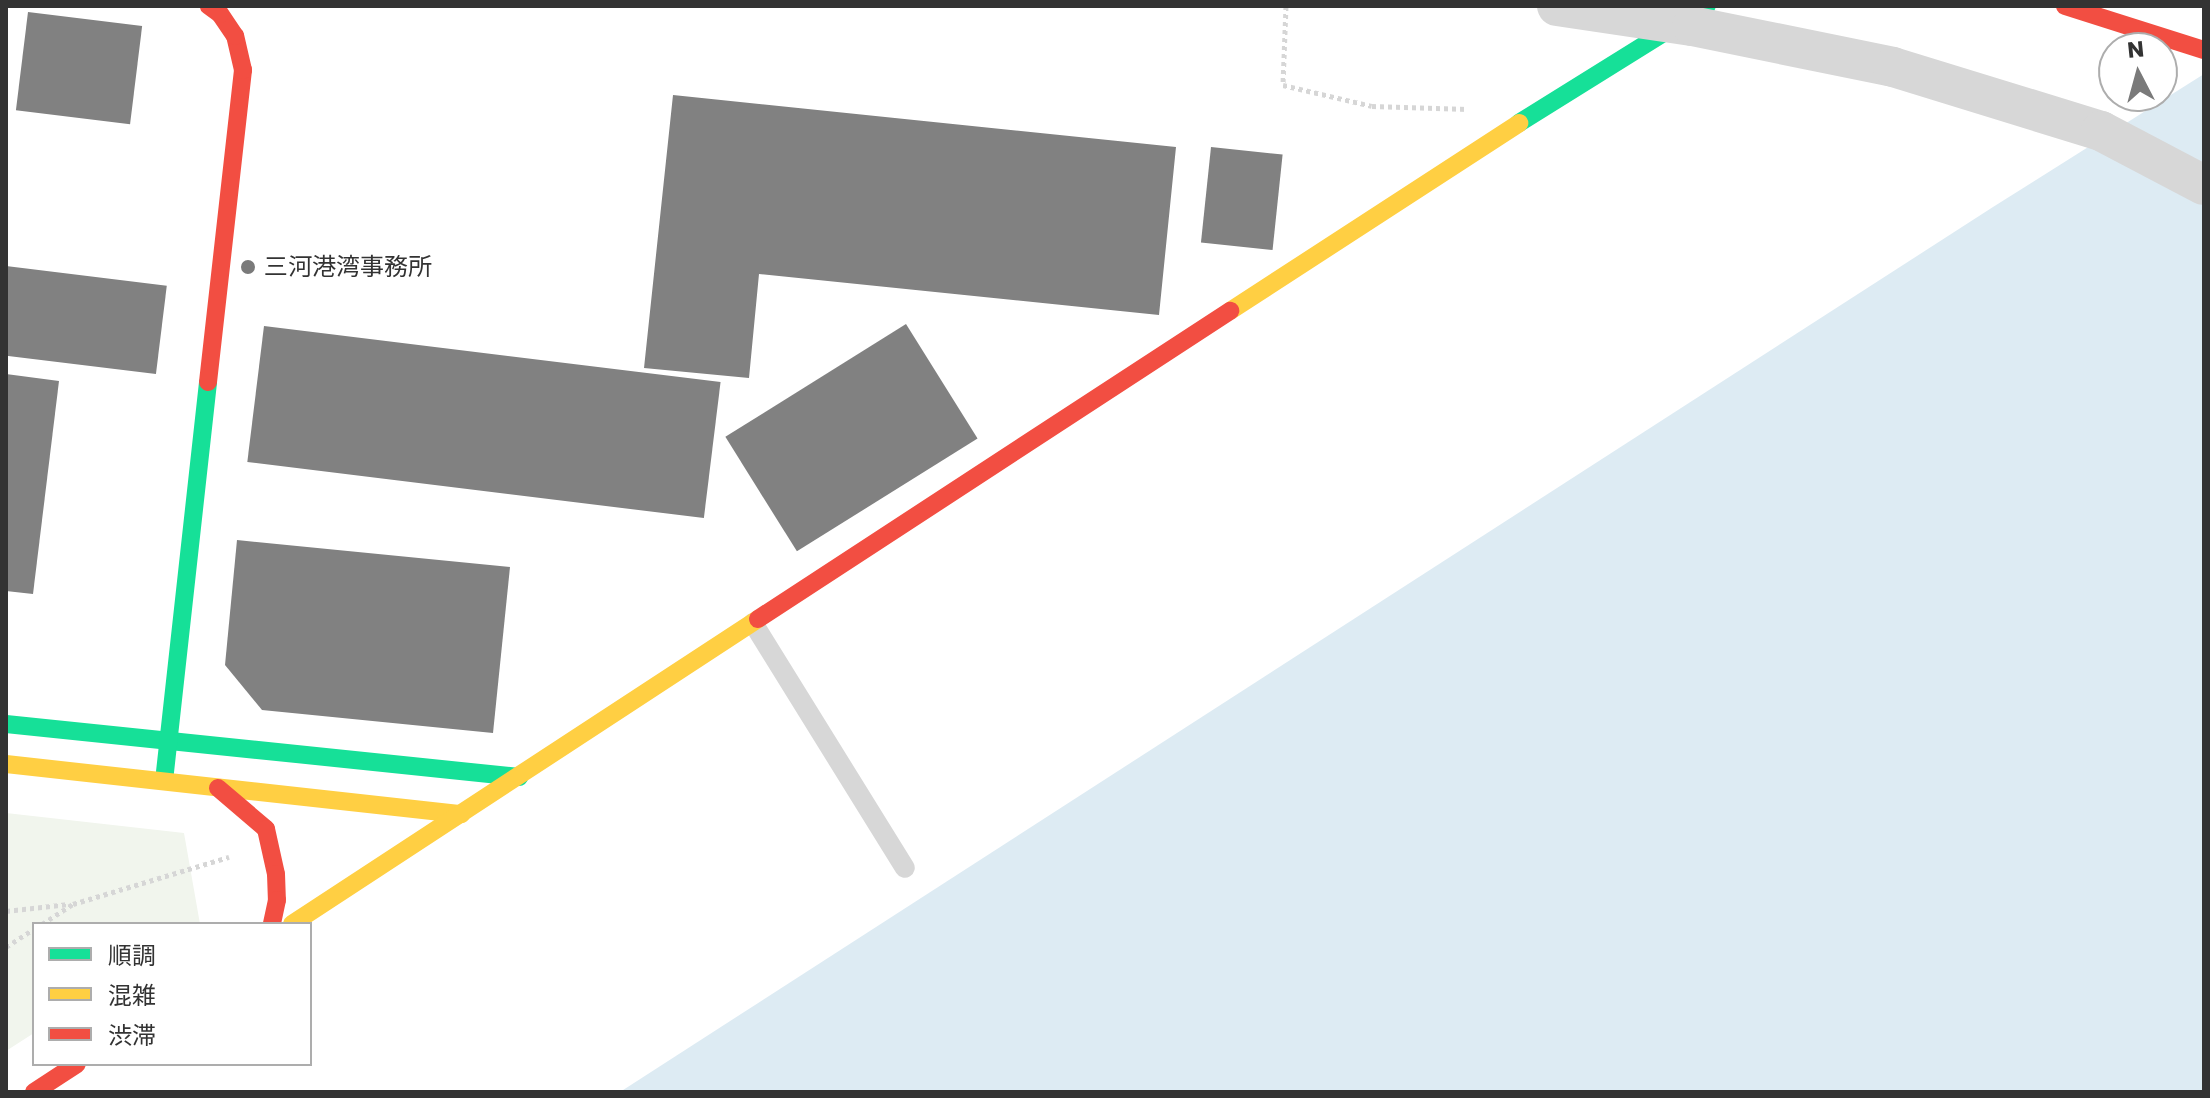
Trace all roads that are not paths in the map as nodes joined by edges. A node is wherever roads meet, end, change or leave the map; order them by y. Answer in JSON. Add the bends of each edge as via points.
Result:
{"nodes":[{"id":1,"x":209,"y":6,"type":"edge"},
{"id":2,"x":1557,"y":6,"type":"edge"},
{"id":3,"x":1707,"y":6,"type":"edge"},
{"id":4,"x":2065,"y":6,"type":"edge"},
{"id":5,"x":2204,"y":50,"type":"edge"},
{"id":6,"x":2204,"y":185,"type":"edge"},
{"id":7,"x":753,"y":623,"type":"junction"},
{"id":8,"x":6,"y":724,"type":"edge"},
{"id":9,"x":169,"y":742,"type":"junction"},
{"id":10,"x":6,"y":764,"type":"edge"},
{"id":11,"x":519,"y":777,"type":"junction"},
{"id":12,"x":164,"y":781,"type":"junction"},
{"id":13,"x":218,"y":788,"type":"junction"},
{"id":14,"x":461,"y":814,"type":"junction"},
{"id":15,"x":905,"y":868,"type":"dead end"},
{"id":16,"x":272,"y":922,"type":"edge"},
{"id":17,"x":295,"y":922,"type":"edge"},
{"id":18,"x":74,"y":1066,"type":"edge"},
{"id":19,"x":34,"y":1092,"type":"edge"}],
"edges":[{"from":1,"to":9,"type":"street","via":[[235,36],[243,70]]},
{"from":2,"to":6,"type":"street","bridge":true,"via":[[1692,26],[1893,67],[2101,131]]},
{"from":3,"to":7,"type":"street","via":[[1468,155]]},
{"from":4,"to":5,"type":"street"},
{"from":7,"to":11,"type":"street"},
{"from":7,"to":15,"type":"lane"},
{"from":8,"to":9,"type":"street"},
{"from":9,"to":11,"type":"street"},
{"from":9,"to":12,"type":"street"},
{"from":10,"to":12,"type":"street"},
{"from":11,"to":14,"type":"street"},
{"from":12,"to":13,"type":"street"},
{"from":13,"to":14,"type":"street"},
{"from":13,"to":16,"type":"street","via":[[266,829],[276,874]]},
{"from":14,"to":17,"type":"street"},
{"from":18,"to":19,"type":"street"}]}
